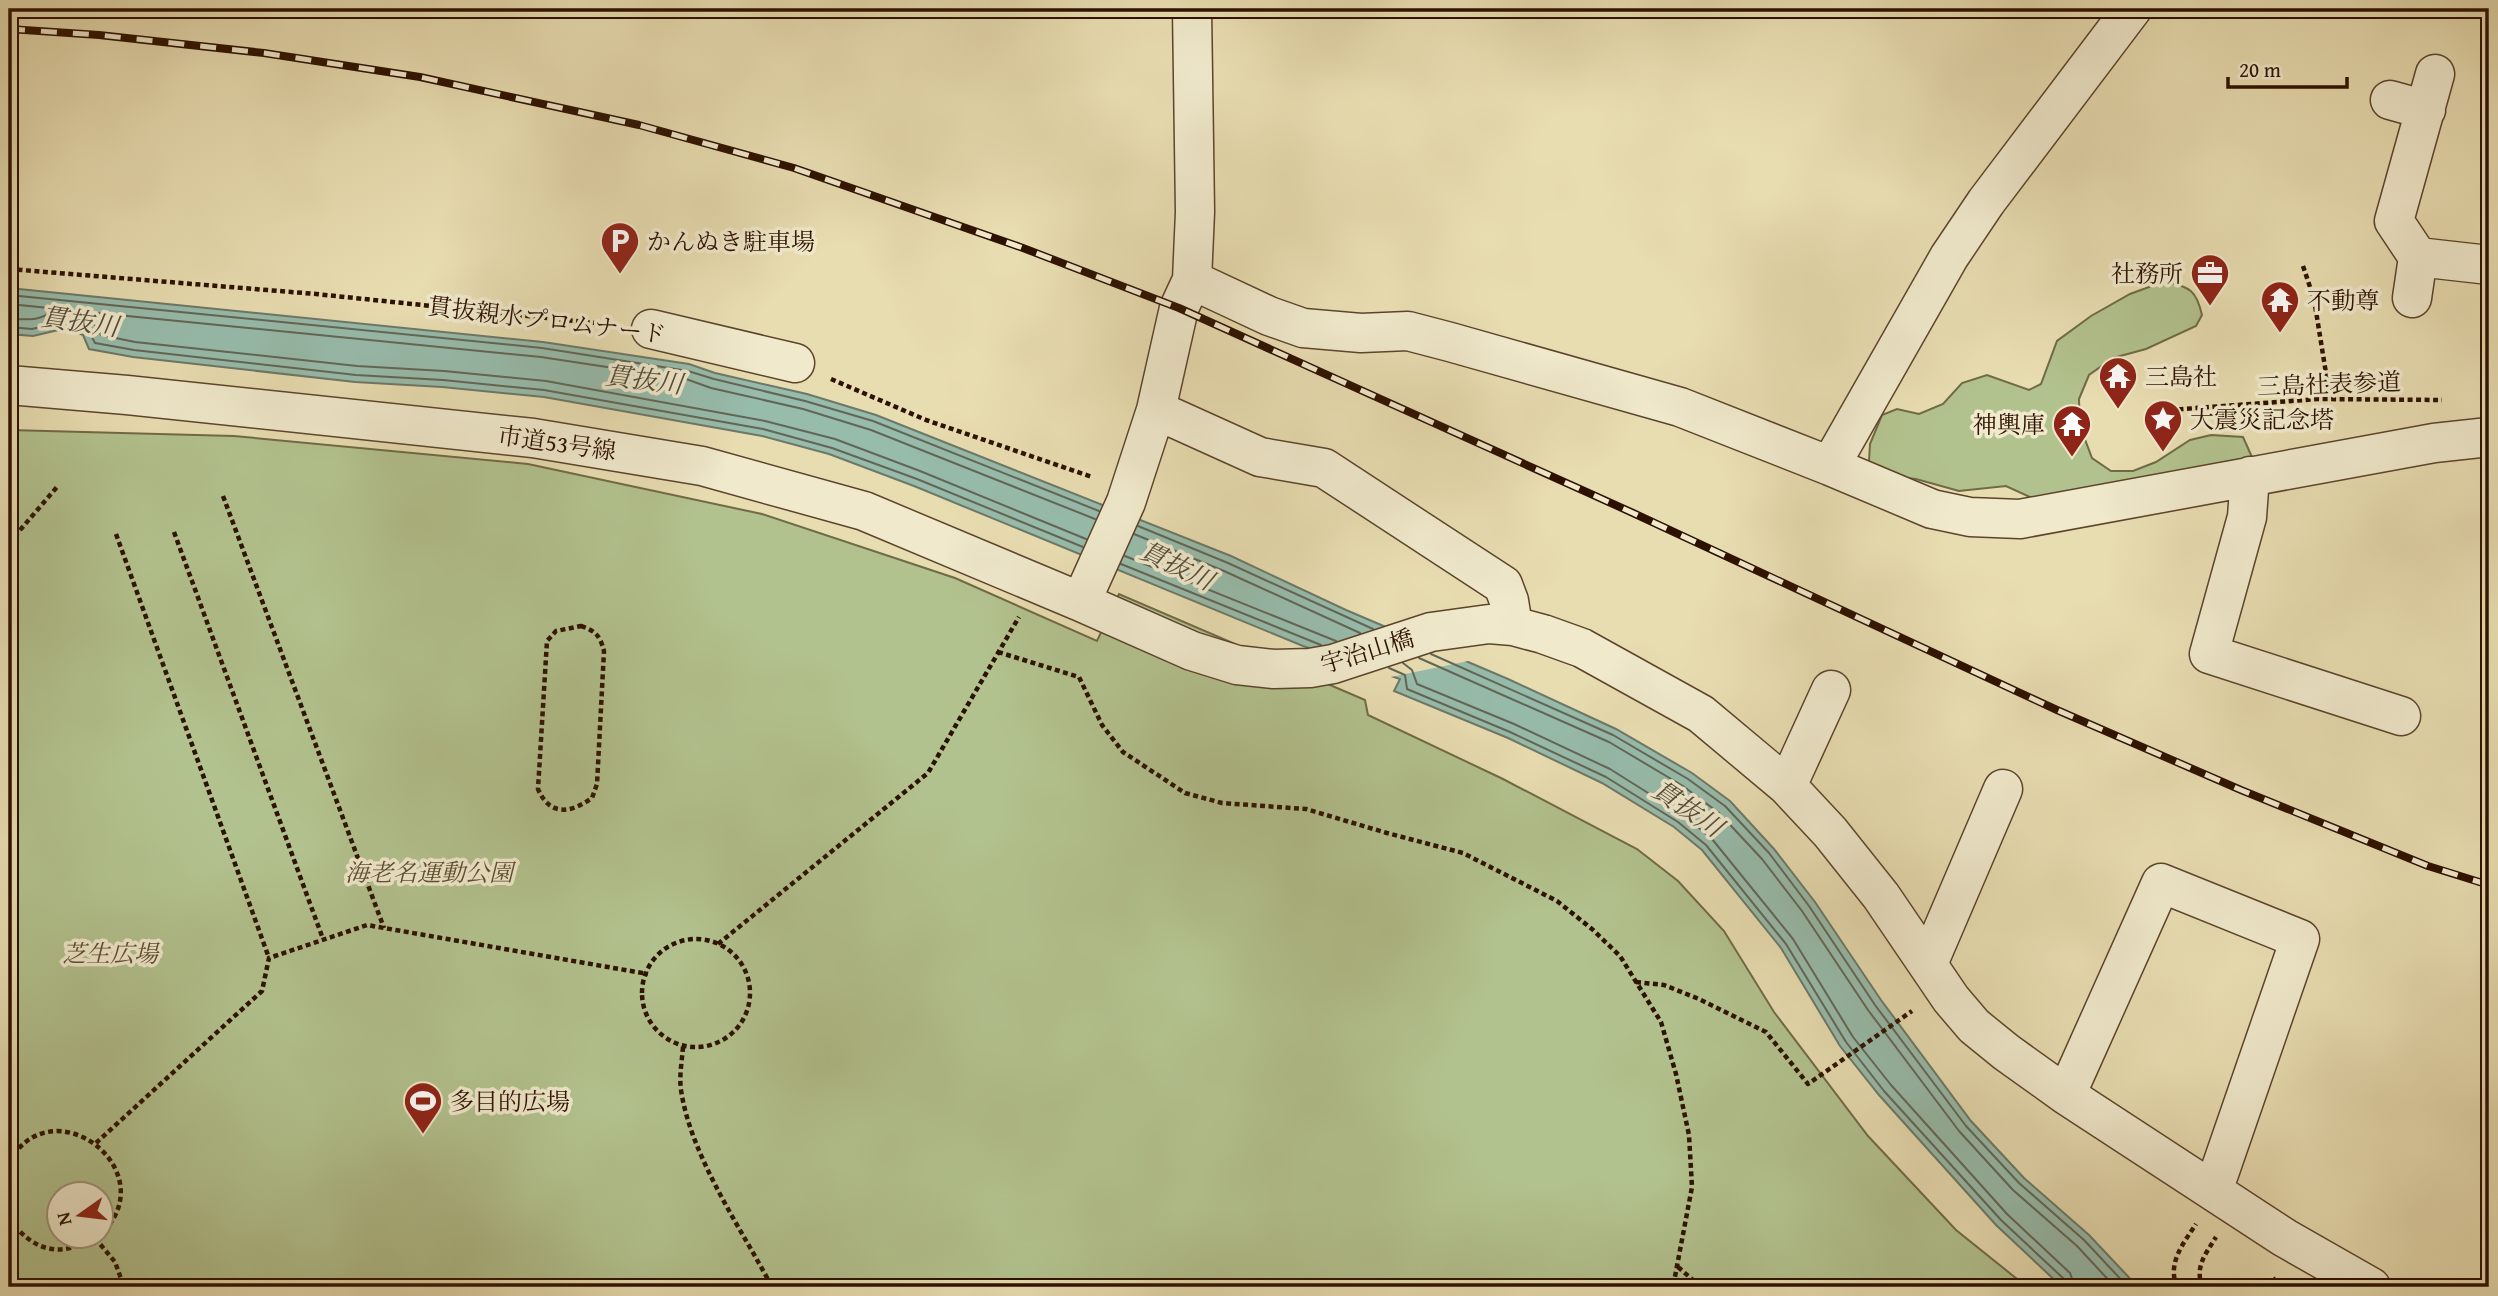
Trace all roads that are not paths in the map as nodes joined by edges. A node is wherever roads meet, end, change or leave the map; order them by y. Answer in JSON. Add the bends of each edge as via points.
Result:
{"nodes":[{"id":1,"x":1192,"y":9,"type":"edge"},
{"id":2,"x":2132,"y":9,"type":"edge"},
{"id":3,"x":2417,"y":95,"type":"dead end"},
{"id":4,"x":2418,"y":257,"type":"junction"},
{"id":5,"x":2489,"y":265,"type":"edge"},
{"id":6,"x":1192,"y":280,"type":"junction"},
{"id":7,"x":2412,"y":298,"type":"dead end"},
{"id":8,"x":651,"y":329,"type":"road end"},
{"id":9,"x":795,"y":363,"type":"road end"},
{"id":10,"x":9,"y":386,"type":"edge"},
{"id":11,"x":1156,"y":410,"type":"junction"},
{"id":12,"x":2489,"y":437,"type":"edge"},
{"id":13,"x":1830,"y":466,"type":"junction"},
{"id":14,"x":2250,"y":476,"type":"junction"},
{"id":15,"x":1088,"y":588,"type":"junction"},
{"id":16,"x":1513,"y":626,"type":"junction"},
{"id":17,"x":1275,"y":669,"type":"joint"},
{"id":18,"x":1831,"y":690,"type":"dead end"},
{"id":19,"x":2401,"y":716,"type":"dead end"},
{"id":20,"x":1787,"y":786,"type":"junction"},
{"id":21,"x":2003,"y":789,"type":"dead end"},
{"id":22,"x":1928,"y":964,"type":"junction"},
{"id":23,"x":2066,"y":1095,"type":"junction"},
{"id":24,"x":2208,"y":1203,"type":"junction"},
{"id":25,"x":2371,"y":1287,"type":"edge"}],
"edges":[{"from":1,"to":6,"type":"street"},
{"from":2,"to":13,"type":"street","via":[[1949,257]]},
{"from":3,"to":4,"type":"street","via":[[2395,221]]},
{"from":4,"to":5,"type":"street"},
{"from":4,"to":7,"type":"street"},
{"from":6,"to":11,"type":"street","via":[[1179,308]]},
{"from":6,"to":13,"type":"street","via":[[1303,328],[1408,331],[1681,407]]},
{"from":8,"to":9,"type":"street","name":"貫抜親水プロムナード"},
{"from":10,"to":15,"type":"street","name":"市道53号線","via":[[533,438],[702,466],[864,511]]},
{"from":11,"to":15,"type":"street","via":[[1127,496]]},
{"from":11,"to":16,"type":"street","via":[[1260,457],[1324,468],[1503,585]]},
{"from":12,"to":14,"type":"street"},
{"from":13,"to":14,"type":"street","via":[[1931,509],[1970,517],[2020,519]]},
{"from":14,"to":19,"type":"street","via":[[2247,517],[2204,669]]},
{"from":15,"to":17,"type":"street","name":"市道53号線","via":[[1192,651],[1237,665]]},
{"from":16,"to":17,"type":"street","name":"宇治山橋","via":[[1489,624],[1431,632],[1333,664]]},
{"from":16,"to":20,"type":"street","name":"宇治山橋","via":[[1582,648],[1700,714]]},
{"from":18,"to":20,"type":"street"},
{"from":20,"to":22,"type":"street","name":"宇治山橋","via":[[1881,895]]},
{"from":21,"to":22,"type":"street"},
{"from":22,"to":23,"type":"street","name":"宇治山橋","via":[[1974,1026]]},
{"from":23,"to":24,"type":"street","name":"宇治山橋"},
{"from":23,"to":24,"type":"street","via":[[2161,883],[2300,939]]},
{"from":24,"to":25,"type":"street","name":"宇治山橋","via":[[2286,1238]]}]}
